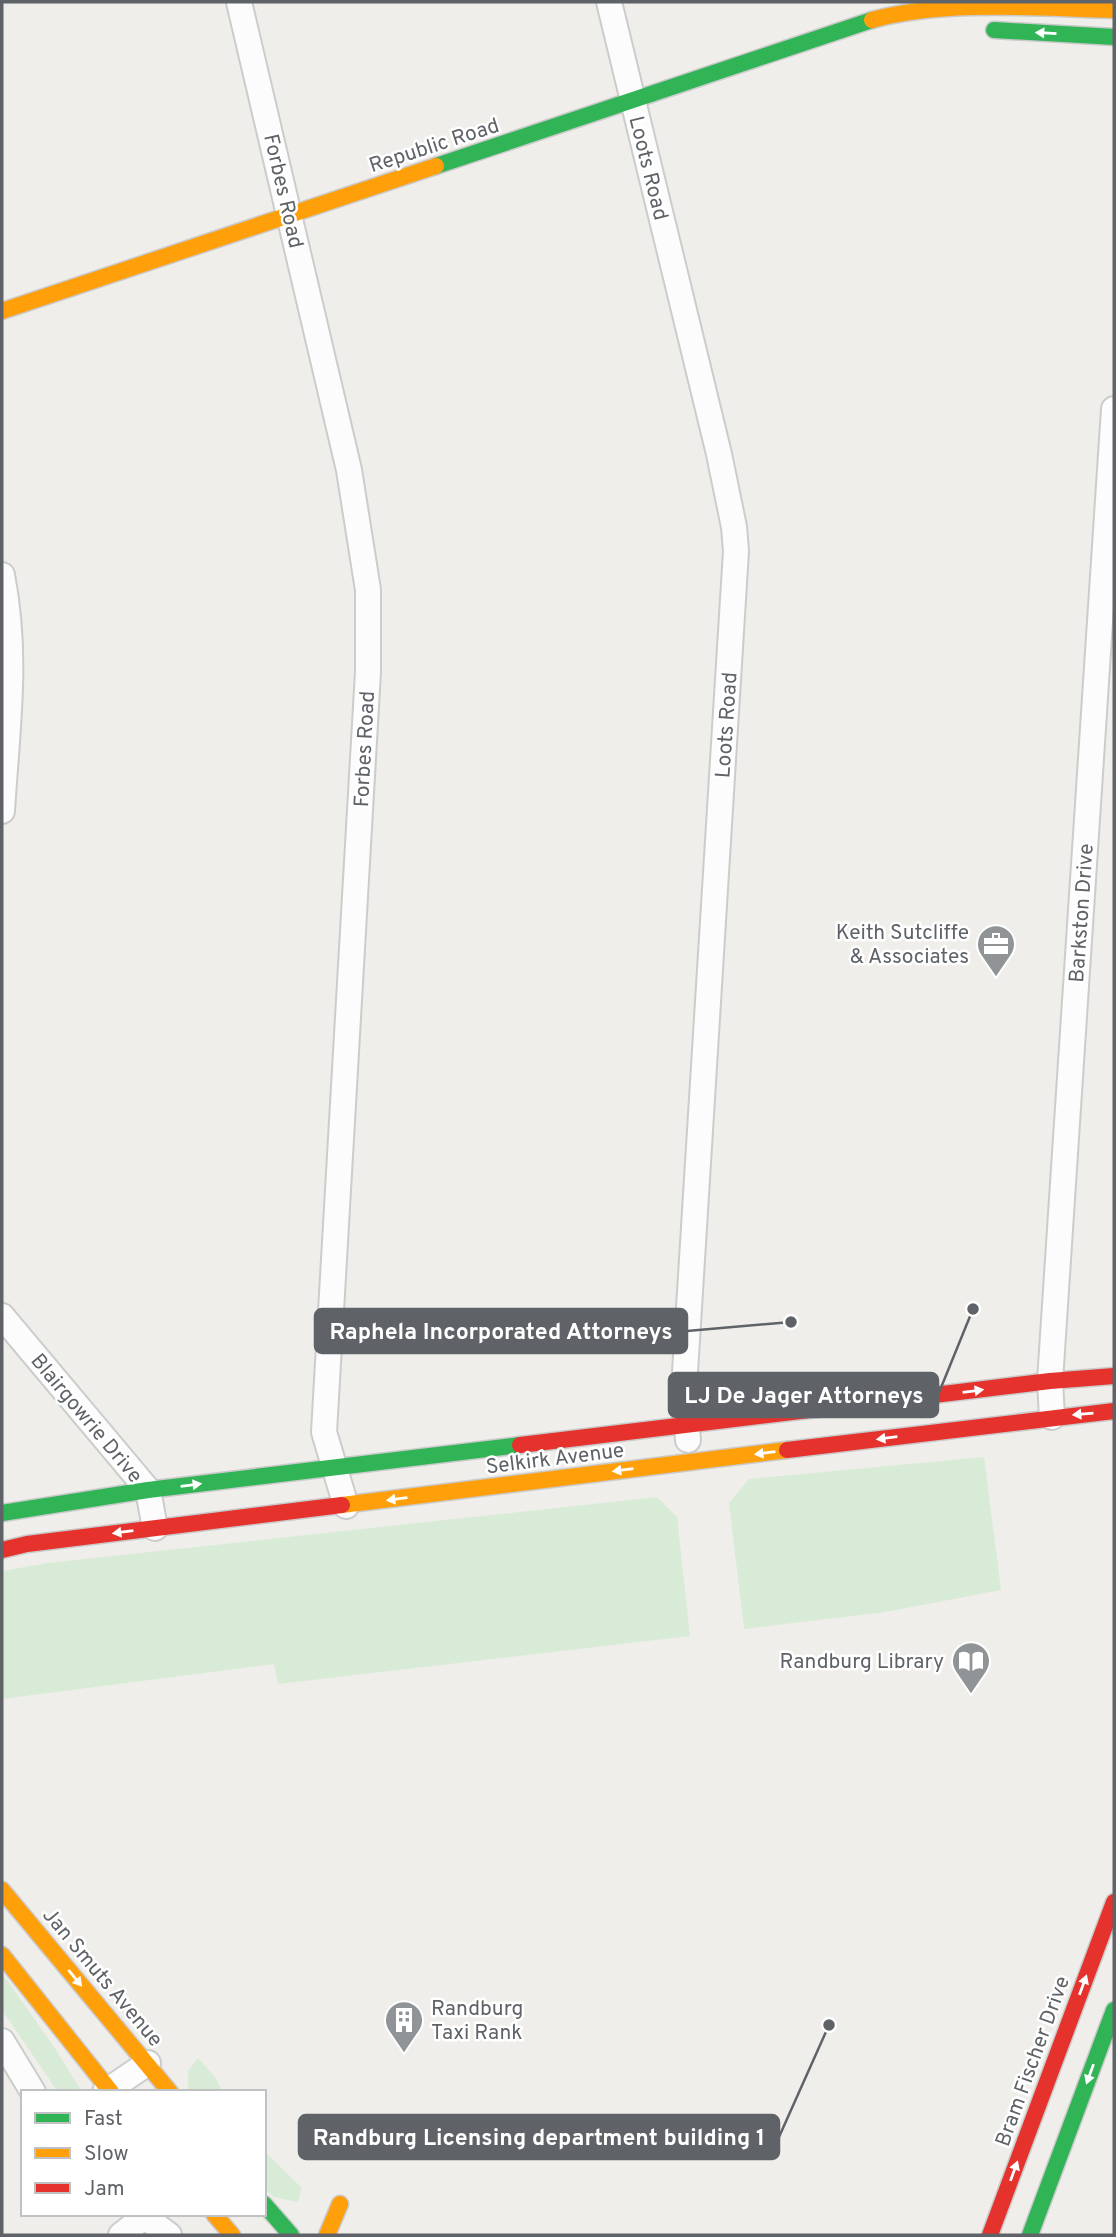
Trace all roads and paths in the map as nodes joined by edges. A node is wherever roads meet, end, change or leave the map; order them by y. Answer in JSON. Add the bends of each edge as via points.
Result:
{"nodes":[{"id":1,"x":239,"y":2,"type":"edge"},
{"id":2,"x":609,"y":2,"type":"edge"},
{"id":3,"x":878,"y":10,"type":"edge"},
{"id":4,"x":1114,"y":10,"type":"edge"},
{"id":5,"x":930,"y":26,"type":"dead end"},
{"id":6,"x":980,"y":29,"type":"dead end"},
{"id":7,"x":1114,"y":37,"type":"edge"},
{"id":8,"x":632,"y":101,"type":"junction"},
{"id":9,"x":289,"y":215,"type":"junction"},
{"id":10,"x":2,"y":312,"type":"edge"},
{"id":11,"x":1114,"y":408,"type":"edge"},
{"id":12,"x":2,"y":575,"type":"edge"},
{"id":13,"x":2,"y":811,"type":"edge"},
{"id":14,"x":2,"y":1316,"type":"edge"},
{"id":15,"x":1114,"y":1376,"type":"edge"},
{"id":16,"x":1050,"y":1381,"type":"junction"},
{"id":17,"x":1114,"y":1411,"type":"edge"},
{"id":18,"x":1052,"y":1417,"type":"junction"},
{"id":19,"x":686,"y":1425,"type":"junction"},
{"id":20,"x":691,"y":1461,"type":"junction"},
{"id":21,"x":335,"y":1469,"type":"junction"},
{"id":22,"x":148,"y":1490,"type":"junction"},
{"id":23,"x":346,"y":1506,"type":"junction"},
{"id":24,"x":2,"y":1513,"type":"edge"},
{"id":25,"x":155,"y":1528,"type":"junction"},
{"id":26,"x":2,"y":1549,"type":"edge"},
{"id":27,"x":2,"y":1890,"type":"edge"},
{"id":28,"x":1114,"y":1902,"type":"edge"},
{"id":29,"x":2,"y":1955,"type":"edge"},
{"id":30,"x":1114,"y":2010,"type":"edge"},
{"id":31,"x":2,"y":2041,"type":"edge"},
{"id":32,"x":148,"y":2063,"type":"junction"},
{"id":33,"x":32,"y":2090,"type":"edge"},
{"id":34,"x":107,"y":2090,"type":"edge"},
{"id":35,"x":109,"y":2090,"type":"edge"},
{"id":36,"x":166,"y":2090,"type":"edge"},
{"id":37,"x":340,"y":2204,"type":"dead end"},
{"id":38,"x":266,"y":2206,"type":"edge"},
{"id":39,"x":143,"y":2216,"type":"edge"},
{"id":40,"x":216,"y":2216,"type":"edge"},
{"id":41,"x":121,"y":2235,"type":"edge"},
{"id":42,"x":169,"y":2235,"type":"edge"},
{"id":43,"x":232,"y":2235,"type":"edge"},
{"id":44,"x":291,"y":2235,"type":"edge"},
{"id":45,"x":327,"y":2235,"type":"edge"},
{"id":46,"x":990,"y":2235,"type":"edge"},
{"id":47,"x":1030,"y":2235,"type":"edge"}],
"edges":[{"from":1,"to":9,"type":"street","name":"Forbes Road"},
{"from":2,"to":8,"type":"street","name":"Loots Road"},
{"from":3,"to":4,"type":"main road","name":"Republic Road","via":[[954,6]]},
{"from":3,"to":5,"type":"main road","name":"Republic Road"},
{"from":3,"to":8,"type":"main road","name":"Republic Road"},
{"from":7,"to":6,"type":"main road","one_way":true},
{"from":8,"to":9,"type":"main road","name":"Republic Road"},
{"from":8,"to":19,"type":"street","name":"Loots Road","via":[[719,454],[736,551],[685,1371]]},
{"from":9,"to":10,"type":"main road","name":"Republic Road"},
{"from":9,"to":21,"type":"street","name":"Forbes Road","via":[[349,470],[368,590],[368,672],[324,1432]]},
{"from":11,"to":16,"type":"street","name":"Barkston Drive"},
{"from":12,"to":13,"type":"street","via":[[11,689]]},
{"from":14,"to":22,"type":"street","name":"Blairgowrie Drive"},
{"from":15,"to":16,"type":"main road","name":"Selkirk Avenue"},
{"from":16,"to":18,"type":"street","name":"Barkston Drive"},
{"from":19,"to":16,"type":"main road","name":"Selkirk Avenue","one_way":true},
{"from":17,"to":18,"type":"main road","name":"Selkirk Avenue","one_way":true},
{"from":18,"to":20,"type":"main road","name":"Selkirk Avenue","one_way":true},
{"from":19,"to":20,"type":"street","name":"Loots Road"},
{"from":19,"to":21,"type":"main road","name":"Selkirk Avenue"},
{"from":20,"to":23,"type":"main road","name":"Selkirk Avenue","one_way":true},
{"from":22,"to":21,"type":"main road","name":"Selkirk Avenue","one_way":true},
{"from":21,"to":23,"type":"street","name":"Forbes Road"},
{"from":22,"to":24,"type":"main road","name":"Selkirk Avenue"},
{"from":22,"to":25,"type":"street","name":"Blairgowrie Drive"},
{"from":23,"to":25,"type":"main road","name":"Selkirk Avenue"},
{"from":25,"to":26,"type":"main road","name":"Selkirk Avenue","one_way":true},
{"from":27,"to":32,"type":"main road","name":"Jan Smuts Avenue","one_way":true},
{"from":46,"to":28,"type":"main road","name":"Bram Fischer Drive","one_way":true},
{"from":29,"to":34,"type":"main road"},
{"from":30,"to":47,"type":"main road","one_way":true},
{"from":31,"to":33,"type":"street"},
{"from":32,"to":35,"type":"street"},
{"from":32,"to":36,"type":"main road","name":"Jan Smuts Avenue"},
{"from":37,"to":45,"type":"main road"},
{"from":38,"to":44,"type":"main road"},
{"from":39,"to":41,"type":"street"},
{"from":39,"to":42,"type":"street"},
{"from":40,"to":43,"type":"main road"}]}
